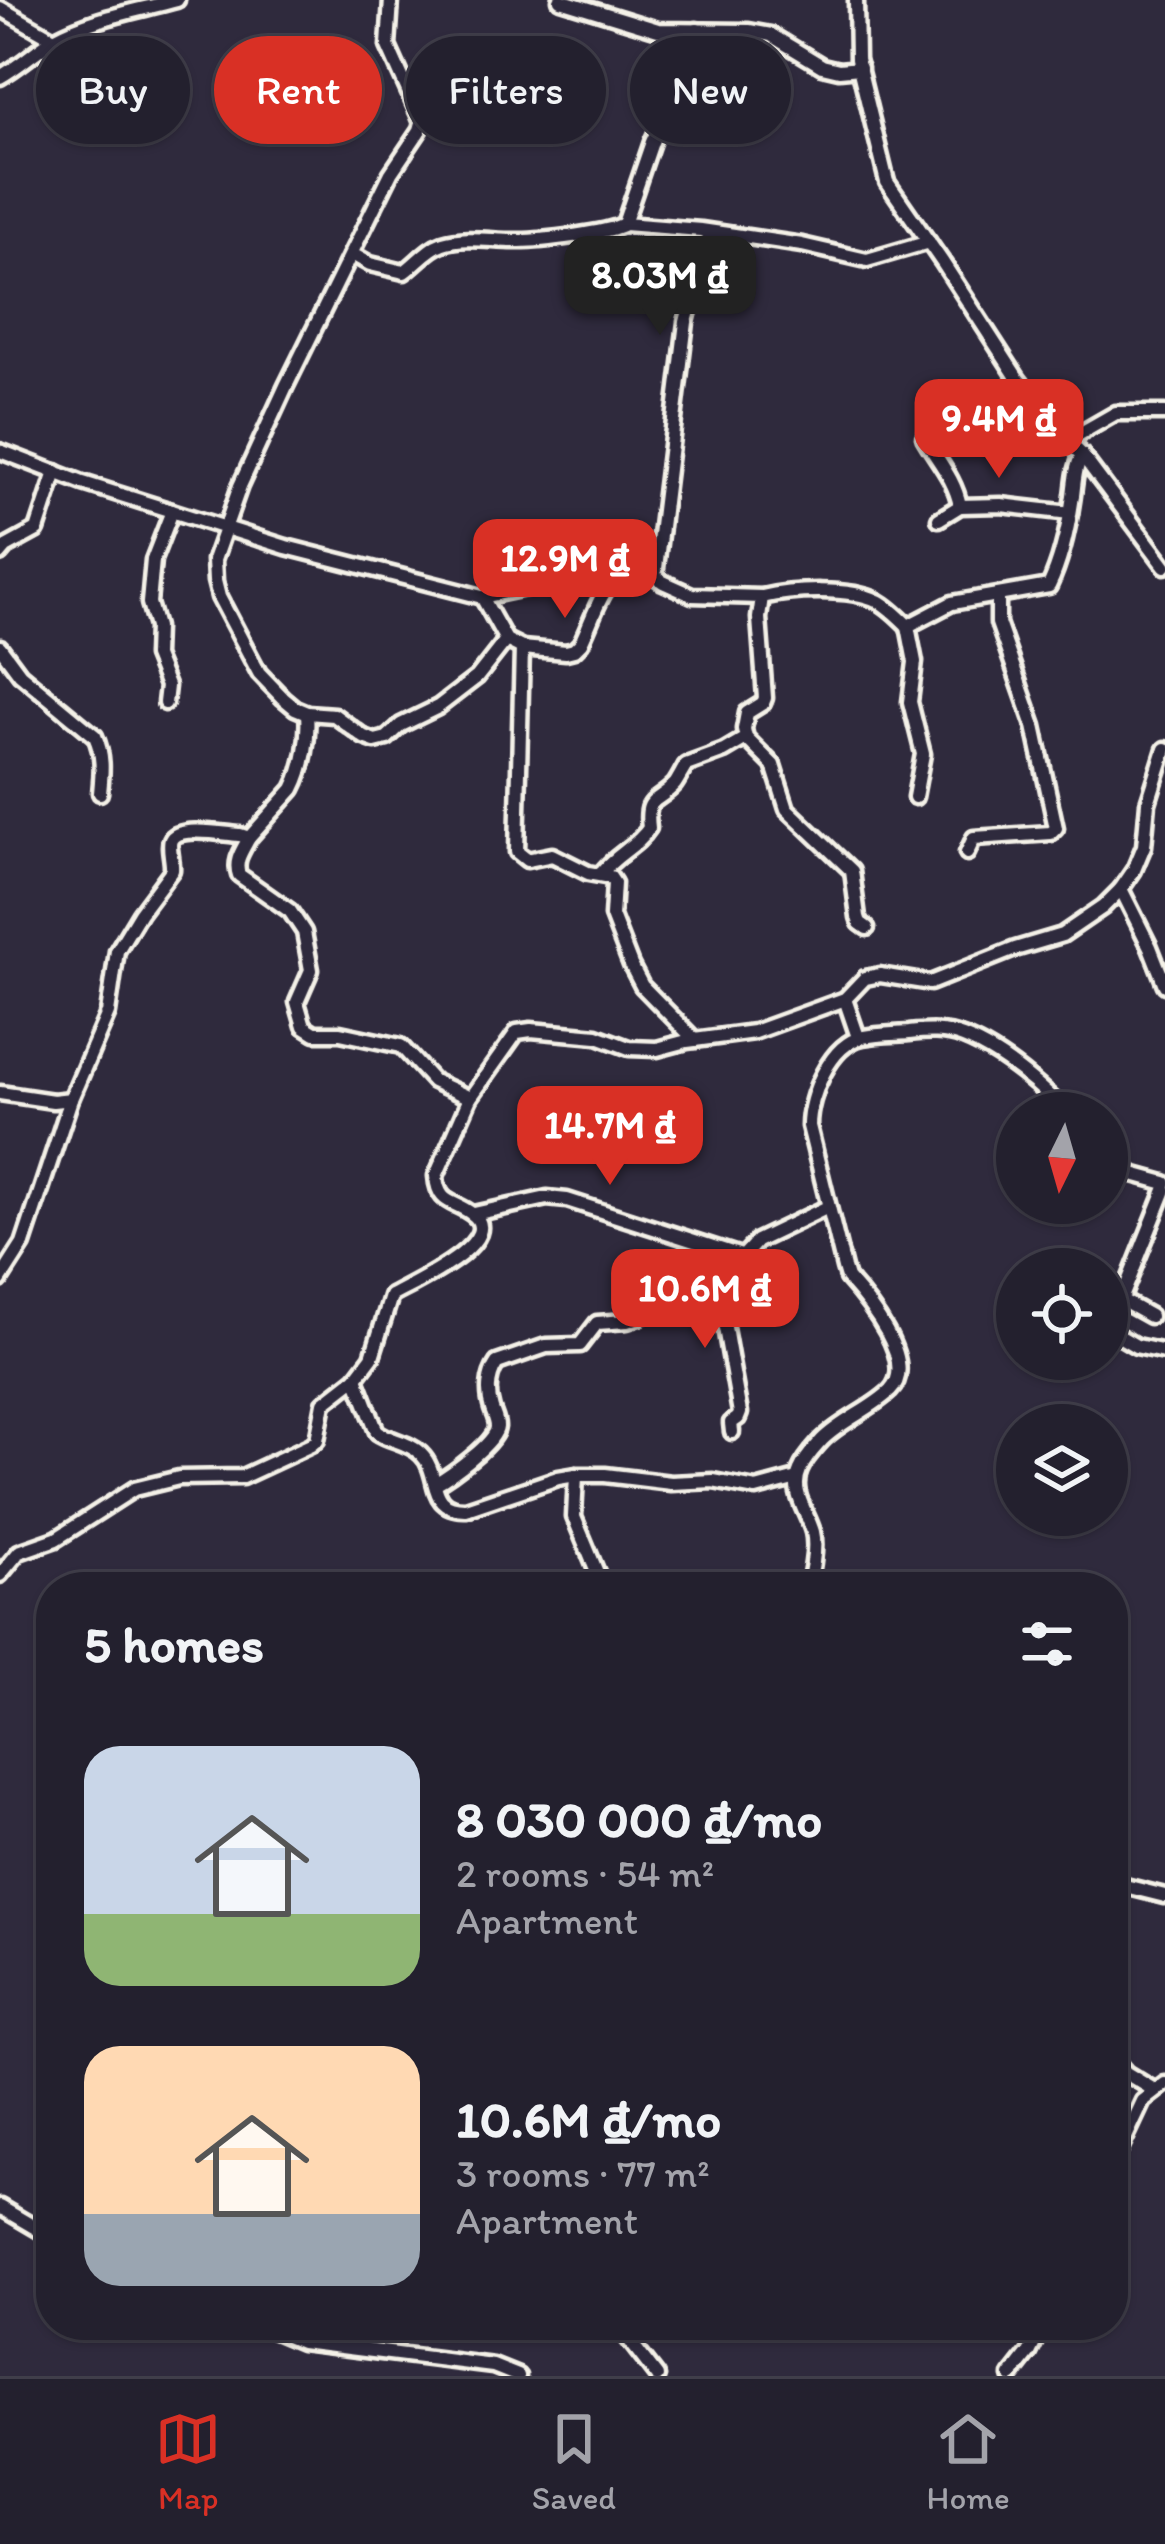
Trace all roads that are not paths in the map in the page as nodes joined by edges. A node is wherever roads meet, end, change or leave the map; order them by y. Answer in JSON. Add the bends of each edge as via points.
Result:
{"nodes":[{"id":1,"x":177,"y":0,"type":"edge"},
{"id":2,"x":391,"y":0,"type":"edge"},
{"id":3,"x":856,"y":0,"type":"edge"},
{"id":4,"x":566,"y":1,"type":"edge"},
{"id":5,"x":0,"y":8,"type":"edge"},
{"id":6,"x":697,"y":29,"type":"junction"},
{"id":7,"x":50,"y":36,"type":"edge"},
{"id":8,"x":62,"y":36,"type":"edge"},
{"id":9,"x":36,"y":54,"type":"edge"},
{"id":10,"x":860,"y":68,"type":"junction"},
{"id":11,"x":0,"y":77,"type":"edge"},
{"id":12,"x":624,"y":224,"type":"junction"},
{"id":13,"x":710,"y":232,"type":"junction"},
{"id":14,"x":929,"y":242,"type":"junction"},
{"id":15,"x":352,"y":254,"type":"junction"},
{"id":16,"x":1165,"y":413,"type":"edge"},
{"id":17,"x":924,"y":437,"type":"dead end"},
{"id":18,"x":1067,"y":441,"type":"junction"},
{"id":19,"x":0,"y":451,"type":"edge"},
{"id":20,"x":1082,"y":455,"type":"junction"},
{"id":21,"x":56,"y":472,"type":"junction"},
{"id":22,"x":960,"y":506,"type":"junction"},
{"id":23,"x":172,"y":511,"type":"junction"},
{"id":24,"x":1070,"y":513,"type":"junction"},
{"id":25,"x":939,"y":519,"type":"dead end"},
{"id":26,"x":225,"y":528,"type":"junction"},
{"id":27,"x":0,"y":554,"type":"edge"},
{"id":28,"x":1165,"y":566,"type":"edge"},
{"id":29,"x":626,"y":570,"type":"junction"},
{"id":30,"x":655,"y":575,"type":"junction"},
{"id":31,"x":998,"y":596,"type":"junction"},
{"id":32,"x":482,"y":597,"type":"junction"},
{"id":33,"x":762,"y":597,"type":"junction"},
{"id":34,"x":908,"y":626,"type":"junction"},
{"id":35,"x":506,"y":640,"type":"junction"},
{"id":36,"x":0,"y":646,"type":"edge"},
{"id":37,"x":522,"y":648,"type":"junction"},
{"id":38,"x":165,"y":703,"type":"dead end"},
{"id":39,"x":307,"y":713,"type":"junction"},
{"id":40,"x":746,"y":738,"type":"junction"},
{"id":41,"x":1165,"y":749,"type":"edge"},
{"id":42,"x":100,"y":794,"type":"dead end"},
{"id":43,"x":915,"y":797,"type":"dead end"},
{"id":44,"x":249,"y":838,"type":"junction"},
{"id":45,"x":968,"y":853,"type":"dead end"},
{"id":46,"x":601,"y":874,"type":"junction"},
{"id":47,"x":1121,"y":889,"type":"junction"},
{"id":48,"x":868,"y":928,"type":"dead end"},
{"id":49,"x":1162,"y":967,"type":"edge"},
{"id":50,"x":1165,"y":985,"type":"edge"},
{"id":51,"x":844,"y":999,"type":"junction"},
{"id":52,"x":858,"y":1037,"type":"junction"},
{"id":53,"x":695,"y":1040,"type":"junction"},
{"id":54,"x":1045,"y":1092,"type":"edge"},
{"id":55,"x":0,"y":1093,"type":"edge"},
{"id":56,"x":470,"y":1098,"type":"junction"},
{"id":57,"x":71,"y":1099,"type":"junction"},
{"id":58,"x":1128,"y":1171,"type":"edge"},
{"id":59,"x":1165,"y":1186,"type":"edge"},
{"id":60,"x":828,"y":1207,"type":"junction"},
{"id":61,"x":474,"y":1214,"type":"junction"},
{"id":62,"x":741,"y":1256,"type":"junction"},
{"id":63,"x":1128,"y":1263,"type":"edge"},
{"id":64,"x":731,"y":1270,"type":"junction"},
{"id":65,"x":0,"y":1280,"type":"edge"},
{"id":66,"x":1128,"y":1305,"type":"edge"},
{"id":67,"x":1150,"y":1316,"type":"dead end"},
{"id":68,"x":1128,"y":1341,"type":"edge"},
{"id":69,"x":1165,"y":1352,"type":"edge"},
{"id":70,"x":356,"y":1378,"type":"junction"},
{"id":71,"x":732,"y":1432,"type":"dead end"},
{"id":72,"x":576,"y":1474,"type":"junction"},
{"id":73,"x":797,"y":1478,"type":"junction"},
{"id":74,"x":435,"y":1484,"type":"junction"},
{"id":75,"x":596,"y":1572,"type":"edge"},
{"id":76,"x":809,"y":1572,"type":"edge"},
{"id":77,"x":0,"y":1575,"type":"edge"},
{"id":78,"x":1128,"y":1887,"type":"edge"},
{"id":79,"x":1165,"y":1896,"type":"edge"},
{"id":80,"x":1128,"y":2074,"type":"edge"},
{"id":81,"x":1160,"y":2087,"type":"edge"},
{"id":82,"x":1128,"y":2131,"type":"edge"},
{"id":83,"x":0,"y":2207,"type":"edge"},
{"id":84,"x":36,"y":2228,"type":"edge"},
{"id":85,"x":296,"y":2340,"type":"edge"},
{"id":86,"x":628,"y":2340,"type":"edge"},
{"id":87,"x":1036,"y":2340,"type":"edge"},
{"id":88,"x":518,"y":2376,"type":"edge"},
{"id":89,"x":657,"y":2376,"type":"edge"},
{"id":90,"x":1011,"y":2376,"type":"edge"}],
"edges":[{"from":1,"to":8,"type":"street"},
{"from":2,"to":15,"type":"street","via":[[388,46],[422,123]]},
{"from":3,"to":10,"type":"street"},
{"from":4,"to":6,"type":"street","via":[[658,30]]},
{"from":5,"to":7,"type":"street"},
{"from":6,"to":10,"type":"street","via":[[771,35],[822,66]]},
{"from":6,"to":12,"type":"street"},
{"from":9,"to":11,"type":"street"},
{"from":10,"to":14,"type":"street","via":[[886,182]]},
{"from":12,"to":13,"type":"street"},
{"from":12,"to":15,"type":"street","via":[[521,241],[446,242],[404,272]]},
{"from":13,"to":14,"type":"street","via":[[867,260]]},
{"from":13,"to":30,"type":"street","via":[[686,322]]},
{"from":14,"to":18,"type":"street"},
{"from":15,"to":26,"type":"street"},
{"from":16,"to":18,"type":"street","via":[[1116,413]]},
{"from":17,"to":22,"type":"street"},
{"from":18,"to":20,"type":"street"},
{"from":19,"to":21,"type":"street"},
{"from":20,"to":24,"type":"street"},
{"from":20,"to":28,"type":"street"},
{"from":21,"to":23,"type":"street"},
{"from":21,"to":27,"type":"street","via":[[38,530]]},
{"from":22,"to":24,"type":"street"},
{"from":22,"to":25,"type":"street"},
{"from":23,"to":26,"type":"street"},
{"from":23,"to":38,"type":"street","via":[[153,560],[149,603]]},
{"from":24,"to":31,"type":"street","via":[[1049,586]]},
{"from":26,"to":32,"type":"street"},
{"from":26,"to":39,"type":"street","via":[[214,560],[218,597],[259,674]]},
{"from":29,"to":30,"type":"street"},
{"from":29,"to":32,"type":"street"},
{"from":29,"to":37,"type":"street","via":[[574,650]]},
{"from":30,"to":33,"type":"street","via":[[692,595]]},
{"from":31,"to":34,"type":"street","via":[[952,603]]},
{"from":31,"to":45,"type":"street","via":[[998,623],[1034,725],[1056,827],[974,838]]},
{"from":32,"to":35,"type":"street"},
{"from":33,"to":34,"type":"street","via":[[857,596],[878,601]]},
{"from":33,"to":40,"type":"street","via":[[765,698],[747,713]]},
{"from":34,"to":43,"type":"street","via":[[910,702],[922,754]]},
{"from":35,"to":37,"type":"street"},
{"from":35,"to":39,"type":"street","via":[[478,677],[381,741],[334,715]]},
{"from":36,"to":42,"type":"street","via":[[20,674],[95,736]]},
{"from":37,"to":46,"type":"street","via":[[517,852]]},
{"from":39,"to":44,"type":"street","via":[[298,781]]},
{"from":40,"to":46,"type":"street","via":[[686,765],[649,806],[644,837]]},
{"from":40,"to":48,"type":"street","via":[[773,765],[787,809],[851,871],[858,917]]},
{"from":41,"to":47,"type":"street","via":[[1141,856]]},
{"from":44,"to":56,"type":"street","via":[[238,875],[290,911],[304,932],[311,970],[297,1002],[304,1026],[401,1046],[433,1081]]},
{"from":44,"to":57,"type":"street","via":[[184,830],[172,836],[172,870],[117,951],[108,1013]]},
{"from":46,"to":53,"type":"street","via":[[614,883],[612,916],[642,986]]},
{"from":47,"to":49,"type":"street"},
{"from":47,"to":51,"type":"street","via":[[1062,935],[930,983],[865,978]]},
{"from":49,"to":50,"type":"street"},
{"from":51,"to":52,"type":"street"},
{"from":51,"to":53,"type":"street","via":[[765,1029]]},
{"from":52,"to":54,"type":"street","via":[[960,1036]]},
{"from":52,"to":60,"type":"street","via":[[818,1082],[809,1114]]},
{"from":53,"to":56,"type":"street","via":[[629,1048],[597,1036],[524,1030]]},
{"from":55,"to":57,"type":"street"},
{"from":56,"to":61,"type":"street","via":[[436,1176],[446,1201]]},
{"from":57,"to":65,"type":"street","via":[[23,1244]]},
{"from":58,"to":59,"type":"street"},
{"from":59,"to":63,"type":"street"},
{"from":60,"to":62,"type":"street"},
{"from":60,"to":73,"type":"street","via":[[847,1278],[891,1338],[898,1377],[829,1433]]},
{"from":61,"to":62,"type":"street","via":[[567,1200]]},
{"from":61,"to":70,"type":"street","via":[[480,1228],[470,1248],[391,1296],[372,1357]]},
{"from":62,"to":64,"type":"street"},
{"from":64,"to":71,"type":"street","via":[[724,1322],[740,1413]]},
{"from":64,"to":74,"type":"street","via":[[695,1267],[633,1320],[596,1323],[580,1346],[546,1346],[497,1363],[490,1380],[494,1436]]},
{"from":66,"to":67,"type":"street"},
{"from":68,"to":69,"type":"street"},
{"from":70,"to":74,"type":"street","via":[[377,1432],[418,1450]]},
{"from":70,"to":77,"type":"street","via":[[325,1403],[311,1445],[242,1477],[134,1489],[19,1552]]},
{"from":72,"to":73,"type":"street","via":[[756,1489]]},
{"from":72,"to":74,"type":"street","via":[[458,1510],[444,1504]]},
{"from":72,"to":75,"type":"street","via":[[577,1527]]},
{"from":73,"to":76,"type":"street","via":[[813,1534]]},
{"from":78,"to":79,"type":"street"},
{"from":80,"to":81,"type":"street"},
{"from":81,"to":82,"type":"street"},
{"from":83,"to":84,"type":"street"},
{"from":85,"to":88,"type":"street"},
{"from":86,"to":89,"type":"street"},
{"from":87,"to":90,"type":"street"}]}
